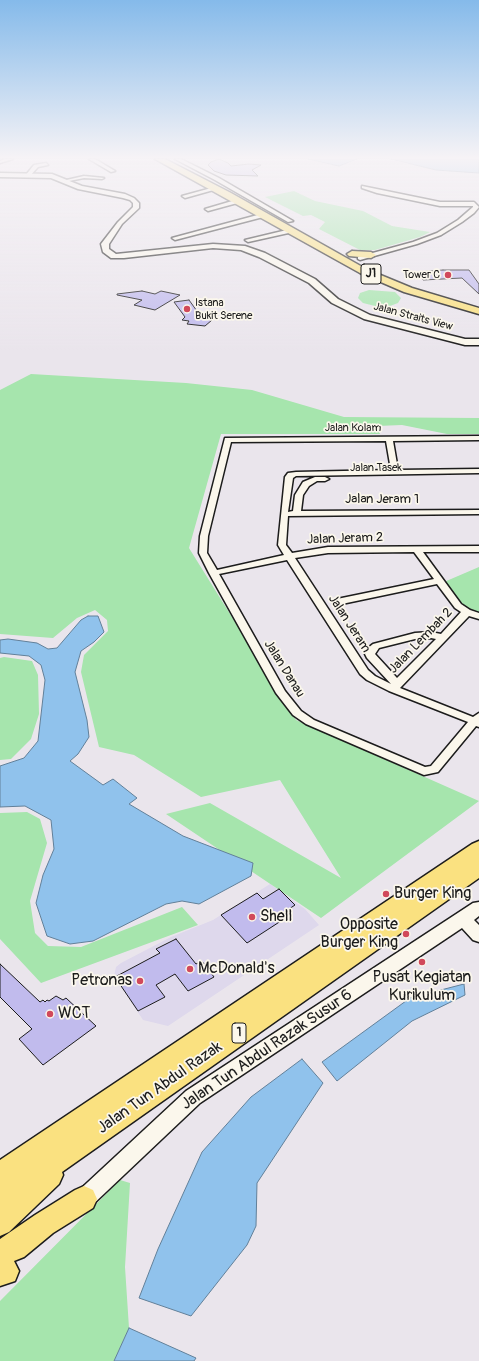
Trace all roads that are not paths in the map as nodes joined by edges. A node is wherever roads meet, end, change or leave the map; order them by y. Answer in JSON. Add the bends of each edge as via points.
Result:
{"nodes":[{"id":1,"x":121,"y":223,"type":"edge"},
{"id":2,"x":238,"y":223,"type":"edge"},
{"id":3,"x":281,"y":223,"type":"edge"},
{"id":4,"x":284,"y":223,"type":"edge"},
{"id":5,"x":287,"y":223,"type":"edge"},
{"id":6,"x":463,"y":223,"type":"edge"},
{"id":7,"x":290,"y":226,"type":"junction"},
{"id":8,"x":175,"y":238,"type":"dead end"},
{"id":9,"x":248,"y":240,"type":"dead end"},
{"id":10,"x":316,"y":245,"type":"junction"},
{"id":11,"x":365,"y":259,"type":"junction"},
{"id":12,"x":395,"y":284,"type":"junction"},
{"id":13,"x":478,"y":310,"type":"edge"},
{"id":14,"x":479,"y":342,"type":"edge"},
{"id":15,"x":479,"y":438,"type":"edge"},
{"id":16,"x":389,"y":439,"type":"junction"},
{"id":17,"x":228,"y":440,"type":"joint"},
{"id":18,"x":479,"y":471,"type":"edge"},
{"id":19,"x":395,"y":473,"type":"junction"},
{"id":20,"x":291,"y":475,"type":"joint"},
{"id":21,"x":479,"y":478,"type":"edge"},
{"id":22,"x":479,"y":512,"type":"edge"},
{"id":23,"x":284,"y":514,"type":"junction"},
{"id":24,"x":297,"y":514,"type":"junction"},
{"id":25,"x":479,"y":549,"type":"edge"},
{"id":26,"x":417,"y":550,"type":"junction"},
{"id":27,"x":288,"y":557,"type":"junction"},
{"id":28,"x":213,"y":573,"type":"junction"},
{"id":29,"x":439,"y":581,"type":"junction"},
{"id":30,"x":337,"y":602,"type":"dead end"},
{"id":31,"x":467,"y":612,"type":"junction"},
{"id":32,"x":479,"y":616,"type":"edge"},
{"id":33,"x":443,"y":637,"type":"junction"},
{"id":34,"x":395,"y":686,"type":"junction"},
{"id":35,"x":478,"y":720,"type":"edge"},
{"id":36,"x":479,"y":849,"type":"edge"},
{"id":37,"x":479,"y":867,"type":"edge"},
{"id":38,"x":473,"y":915,"type":"edge"},
{"id":39,"x":479,"y":935,"type":"edge"},
{"id":40,"x":93,"y":1136,"type":"junction"},
{"id":41,"x":0,"y":1175,"type":"edge"},
{"id":42,"x":84,"y":1199,"type":"joint"},
{"id":43,"x":0,"y":1200,"type":"edge"},
{"id":44,"x":0,"y":1223,"type":"edge"},
{"id":45,"x":1,"y":1268,"type":"edge"}],
"edges":[{"from":1,"to":14,"type":"street","name":"Jalan Straits View","via":[[105,244],[106,250],[114,256],[213,246],[242,248],[262,255],[312,281],[335,301],[367,317],[466,342]]},
{"from":2,"to":8,"type":"street"},
{"from":3,"to":7,"type":"highway","number":"J1"},
{"from":4,"to":7,"type":"highway","number":"J1"},
{"from":5,"to":7,"type":"street"},
{"from":6,"to":11,"type":"street","via":[[437,238]]},
{"from":7,"to":9,"type":"street"},
{"from":7,"to":10,"type":"highway","number":"J1"},
{"from":7,"to":11,"type":"highway","number":"J1"},
{"from":10,"to":11,"type":"highway","via":[[344,259]]},
{"from":10,"to":12,"type":"highway","number":"J1"},
{"from":11,"to":12,"type":"highway"},
{"from":11,"to":13,"type":"highway","number":"J1","via":[[422,287]]},
{"from":12,"to":13,"type":"highway","number":"J1"},
{"from":15,"to":16,"type":"street","name":"Jalan Kolam"},
{"from":16,"to":17,"type":"street","name":"Jalan Kolam"},
{"from":16,"to":19,"type":"street"},
{"from":17,"to":28,"type":"street","name":"Jalan Danau","via":[[204,536],[203,553]]},
{"from":18,"to":19,"type":"street","name":"Jalan Tasek"},
{"from":19,"to":20,"type":"street","name":"Jalan Tasek"},
{"from":20,"to":23,"type":"street","name":"Jalan Jeram"},
{"from":21,"to":24,"type":"street","name":"Jalan Tasek","via":[[315,479],[306,484],[299,495]]},
{"from":22,"to":24,"type":"street","name":"Jalan Jeram 1"},
{"from":23,"to":24,"type":"street","name":"Jalan Jeram 1"},
{"from":23,"to":27,"type":"street","name":"Jalan Jeram","via":[[282,545]]},
{"from":25,"to":26,"type":"street","name":"Jalan Jeram 2"},
{"from":26,"to":27,"type":"street","name":"Jalan Jeram 2","via":[[328,550]]},
{"from":26,"to":29,"type":"street"},
{"from":27,"to":28,"type":"street","name":"Jalan Jeram 2"},
{"from":27,"to":34,"type":"street","name":"Jalan Jeram","via":[[364,672],[371,678]]},
{"from":28,"to":35,"type":"street","name":"Jalan Danau","via":[[281,693],[297,713],[310,722],[424,771],[434,769]]},
{"from":29,"to":30,"type":"street"},
{"from":29,"to":31,"type":"street","via":[[458,606]]},
{"from":31,"to":32,"type":"street"},
{"from":31,"to":33,"type":"street","name":"Jalan Lembah 2"},
{"from":33,"to":34,"type":"street","name":"Jalan Lembah 2"},
{"from":33,"to":34,"type":"street","via":[[415,636],[376,646],[371,650],[372,658]]},
{"from":34,"to":35,"type":"street","name":"Jalan Jeram"},
{"from":36,"to":41,"type":"highway","name":"Jalan Tun Abdul Razak","number":"1"},
{"from":37,"to":40,"type":"highway","name":"Jalan Tun Abdul Razak","number":"1"},
{"from":38,"to":39,"type":"street"},
{"from":38,"to":42,"type":"street","name":"Jalan Tun Abdul Razak Susur 6","via":[[193,1097]]},
{"from":40,"to":43,"type":"highway","name":"Jalan Tun Abdul Razak","number":"1"},
{"from":40,"to":44,"type":"highway"},
{"from":42,"to":45,"type":"highway","via":[[44,1224],[14,1247]]}]}
